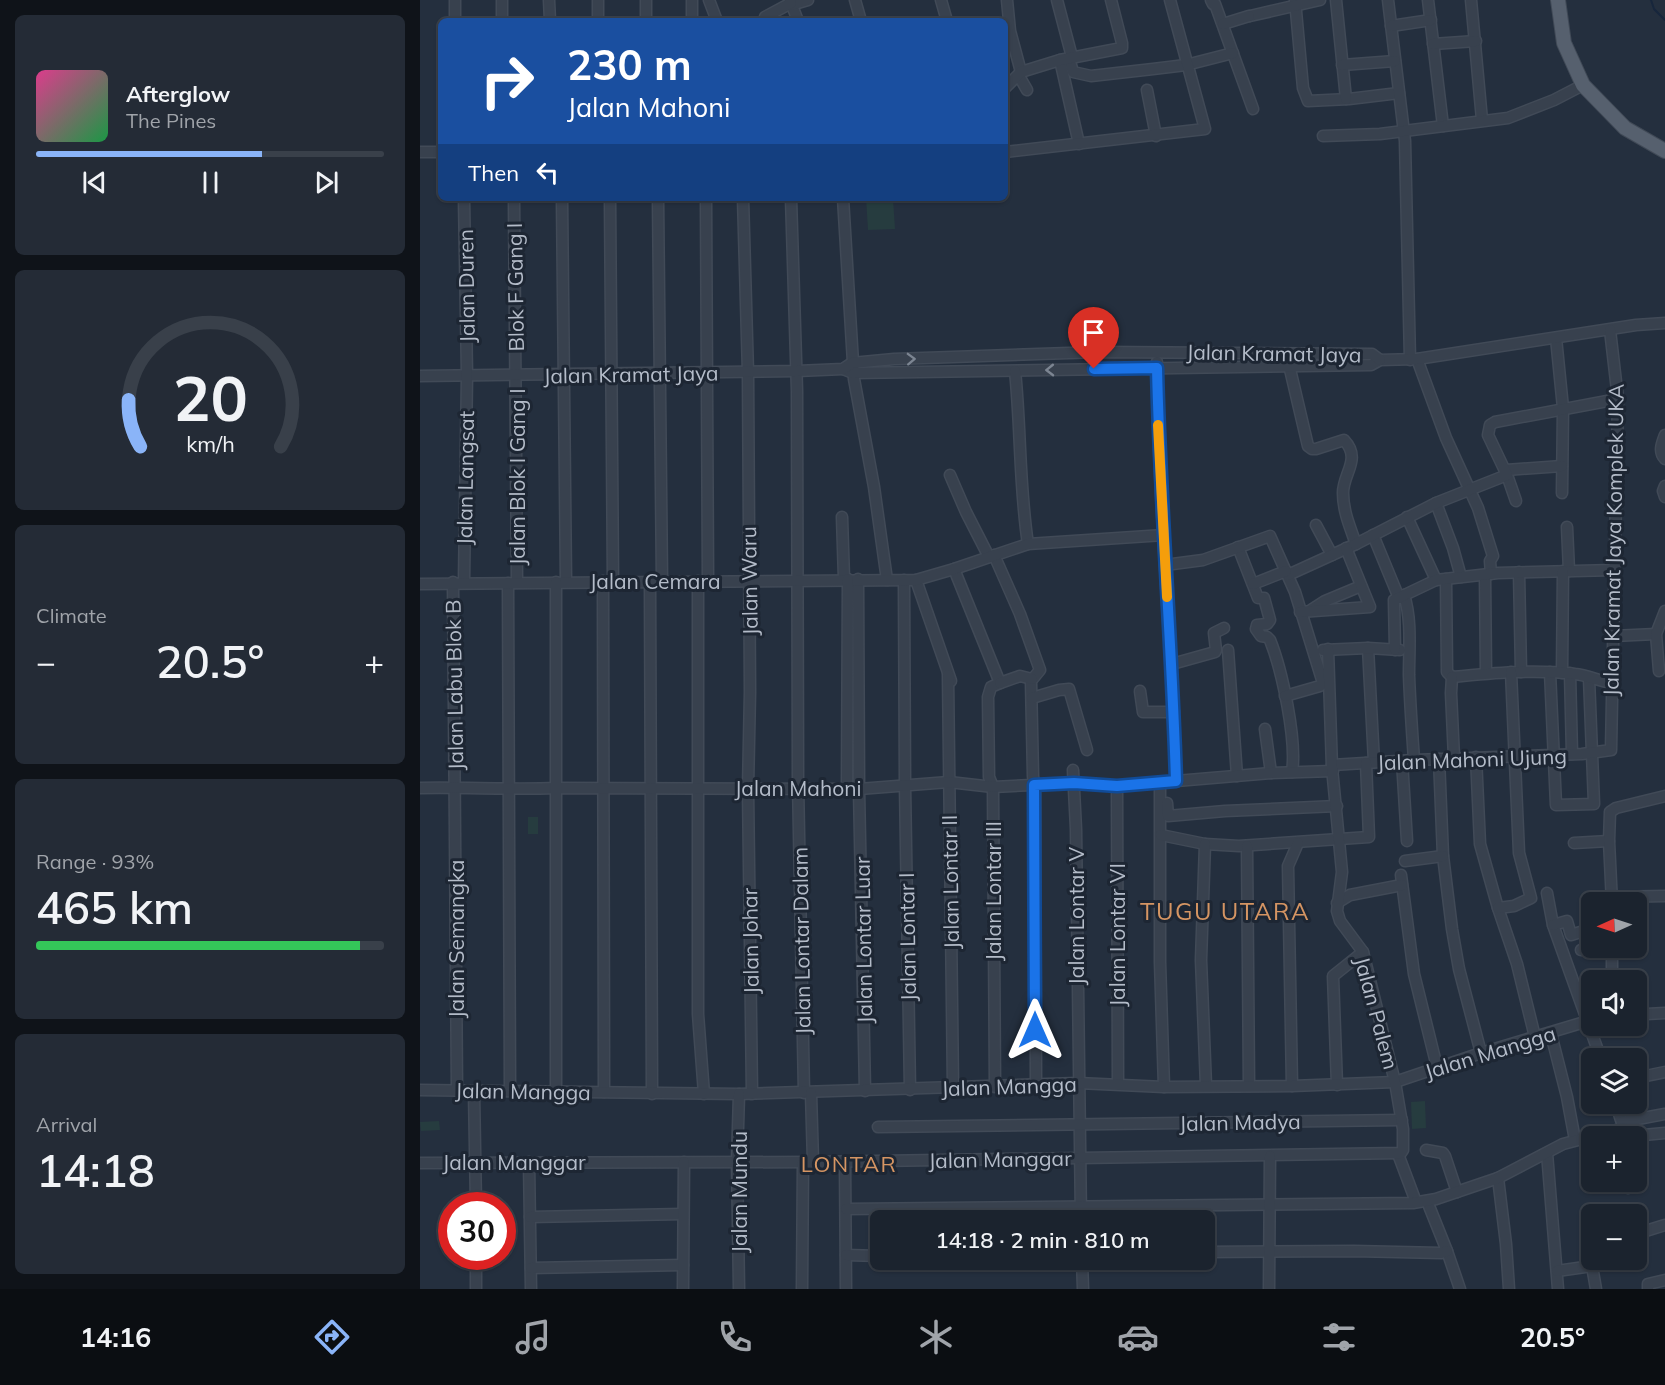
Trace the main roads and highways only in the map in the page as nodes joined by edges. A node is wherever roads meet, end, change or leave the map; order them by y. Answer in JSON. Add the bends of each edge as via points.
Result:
{"nodes":[{"id":1,"x":1557,"y":0,"type":"edge"},
{"id":2,"x":1665,"y":151,"type":"edge"}],
"edges":[{"from":1,"to":2,"type":"main road","via":[[1564,43],[1583,85],[1625,128]]}]}
